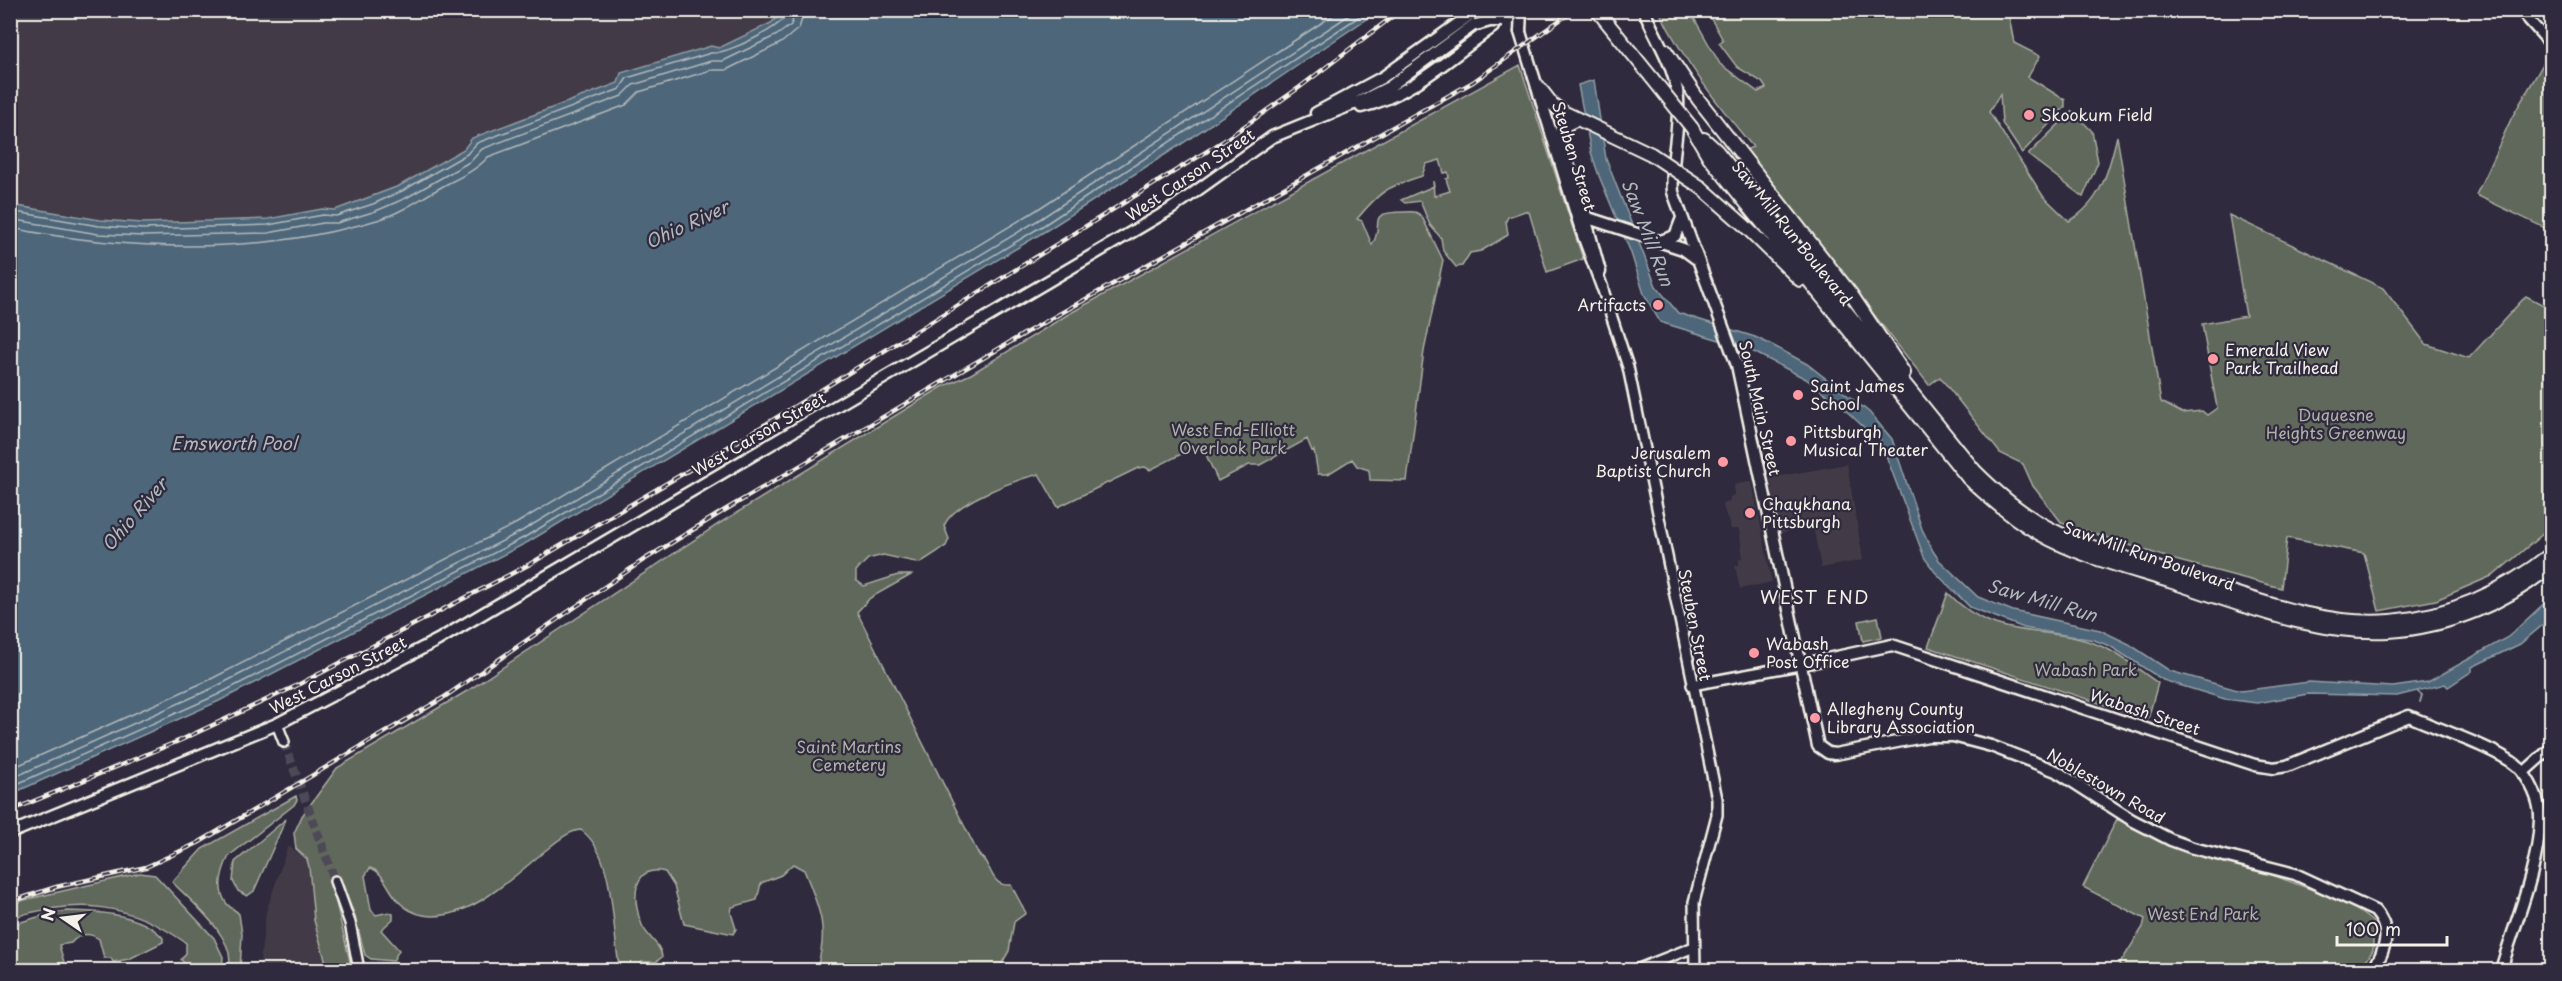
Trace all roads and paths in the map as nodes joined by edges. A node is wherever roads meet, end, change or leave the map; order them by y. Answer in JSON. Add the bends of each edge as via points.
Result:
{"nodes":[{"id":1,"x":1477,"y":10,"type":"edge"},
{"id":2,"x":1494,"y":10,"type":"edge"},
{"id":3,"x":1597,"y":10,"type":"edge"},
{"id":4,"x":1644,"y":10,"type":"edge"},
{"id":5,"x":2520,"y":10,"type":"edge"},
{"id":6,"x":1520,"y":14,"type":"edge"},
{"id":7,"x":1476,"y":25,"type":"junction"},
{"id":8,"x":1493,"y":27,"type":"tunnel mouth"},
{"id":9,"x":1520,"y":32,"type":"junction"},
{"id":10,"x":2552,"y":46,"type":"edge"},
{"id":11,"x":1665,"y":50,"type":"junction"},
{"id":12,"x":1538,"y":86,"type":"junction"},
{"id":13,"x":1328,"y":114,"type":"junction"},
{"id":14,"x":1577,"y":119,"type":"junction"},
{"id":15,"x":1295,"y":126,"type":"junction"},
{"id":16,"x":1692,"y":128,"type":"junction"},
{"id":17,"x":1581,"y":216,"type":"junction"},
{"id":18,"x":1682,"y":218,"type":"junction"},
{"id":19,"x":1617,"y":229,"type":"junction"},
{"id":20,"x":1653,"y":240,"type":"junction"},
{"id":21,"x":1593,"y":244,"type":"junction"},
{"id":22,"x":1698,"y":260,"type":"junction"},
{"id":23,"x":1602,"y":287,"type":"junction"},
{"id":24,"x":1847,"y":327,"type":"junction"},
{"id":25,"x":1948,"y":439,"type":"junction"},
{"id":26,"x":2552,"y":553,"type":"edge"},
{"id":27,"x":2552,"y":565,"type":"edge"},
{"id":28,"x":1799,"y":665,"type":"junction"},
{"id":29,"x":1692,"y":685,"type":"junction"},
{"id":30,"x":277,"y":724,"type":"junction"},
{"id":31,"x":284,"y":742,"type":"tunnel mouth"},
{"id":32,"x":2552,"y":747,"type":"edge"},
{"id":33,"x":1821,"y":750,"type":"joint"},
{"id":34,"x":2523,"y":774,"type":"junction"},
{"id":35,"x":10,"y":833,"type":"edge"},
{"id":36,"x":335,"y":881,"type":"tunnel mouth"},
{"id":37,"x":1694,"y":947,"type":"junction"},
{"id":38,"x":359,"y":970,"type":"edge"},
{"id":39,"x":1636,"y":970,"type":"edge"},
{"id":40,"x":1695,"y":970,"type":"edge"},
{"id":41,"x":2373,"y":970,"type":"edge"},
{"id":42,"x":2501,"y":970,"type":"edge"}],
"edges":[{"from":1,"to":15,"type":"main road","via":[[1383,77]]},
{"from":2,"to":7,"type":"main road","name":"West Carson Street"},
{"from":3,"to":16,"type":"highway","name":"Saw Mill Run Boulevard","bridge":true},
{"from":4,"to":11,"type":"main road","name":"South Main Street"},
{"from":5,"to":10,"type":"street"},
{"from":6,"to":9,"type":"main road","name":"Steuben Street"},
{"from":7,"to":9,"type":"main road","bridge":true,"via":[[1490,21],[1510,24]]},
{"from":7,"to":13,"type":"main road","name":"West Carson Street","via":[[1389,87]]},
{"from":8,"to":13,"type":"main road","via":[[1396,94]]},
{"from":9,"to":12,"type":"main road","name":"Steuben Street"},
{"from":11,"to":18,"type":"main road","name":"South Main Street","via":[[1678,98],[1672,174]]},
{"from":11,"to":25,"type":"highway","via":[[1698,99],[1851,294]]},
{"from":12,"to":14,"type":"highway","via":[[1557,109]]},
{"from":12,"to":17,"type":"main road","name":"Steuben Street"},
{"from":13,"to":15,"type":"main road","name":"West Carson Street"},
{"from":14,"to":17,"type":"highway","via":[[1563,126],[1559,138]]},
{"from":14,"to":24,"type":"highway","bridge":true,"via":[[1651,154],[1702,188]]},
{"from":15,"to":30,"type":"main road","name":"West Carson Street","via":[[1261,144],[1171,208],[448,634]]},
{"from":16,"to":24,"type":"highway","name":"Saw Mill Run Boulevard","via":[[1709,157]]},
{"from":16,"to":25,"type":"highway","name":"Saw Mill Run Boulevard","via":[[1717,151]]},
{"from":17,"to":19,"type":"main road"},
{"from":17,"to":21,"type":"main road","name":"Steuben Street"},
{"from":17,"to":23,"type":"main road","name":"Steuben Street"},
{"from":18,"to":20,"type":"main road","via":[[1675,236],[1668,241]]},
{"from":18,"to":22,"type":"main road","name":"South Main Street"},
{"from":19,"to":20,"type":"main road"},
{"from":19,"to":21,"type":"main road","via":[[1602,232]]},
{"from":20,"to":22,"type":"main road","via":[[1683,249]]},
{"from":21,"to":23,"type":"main road","name":"Steuben Street"},
{"from":22,"to":28,"type":"main road","name":"South Main Street","via":[[1731,345]]},
{"from":23,"to":29,"type":"street","name":"Steuben Street","via":[[1628,368]]},
{"from":24,"to":27,"type":"highway","name":"Saw Mill Run Boulevard","via":[[1982,491],[2040,534],[2094,557],[2299,622],[2364,631],[2424,626],[2473,612],[2519,589]]},
{"from":25,"to":26,"type":"highway","name":"Saw Mill Run Boulevard","via":[[2001,495],[2061,534],[2319,617],[2381,622],[2447,610],[2501,588]]},
{"from":28,"to":29,"type":"street","name":"Wabash Street"},
{"from":28,"to":33,"type":"main road","name":"South Main Street","via":[[1814,735]]},
{"from":28,"to":34,"type":"main road","name":"Wabash Street","via":[[1892,645],[2274,768],[2409,716],[2507,759]]},
{"from":29,"to":37,"type":"street","name":"Steuben Street","via":[[1717,799],[1717,814],[1694,902]]},
{"from":30,"to":31,"type":"street"},
{"from":30,"to":35,"type":"main road","name":"West Carson Street"},
{"from":32,"to":34,"type":"street"},
{"from":33,"to":41,"type":"main road","name":"Noblestown Road","via":[[1835,754],[1928,736],[1953,736],[2045,765],[2171,840],[2295,874],[2375,911],[2386,936],[2382,955]]},
{"from":34,"to":42,"type":"main road","via":[[2535,794],[2541,819],[2529,877]]},
{"from":36,"to":38,"type":"street","via":[[350,923]]},
{"from":37,"to":39,"type":"street"},
{"from":37,"to":40,"type":"street","name":"Steuben Street"}]}
